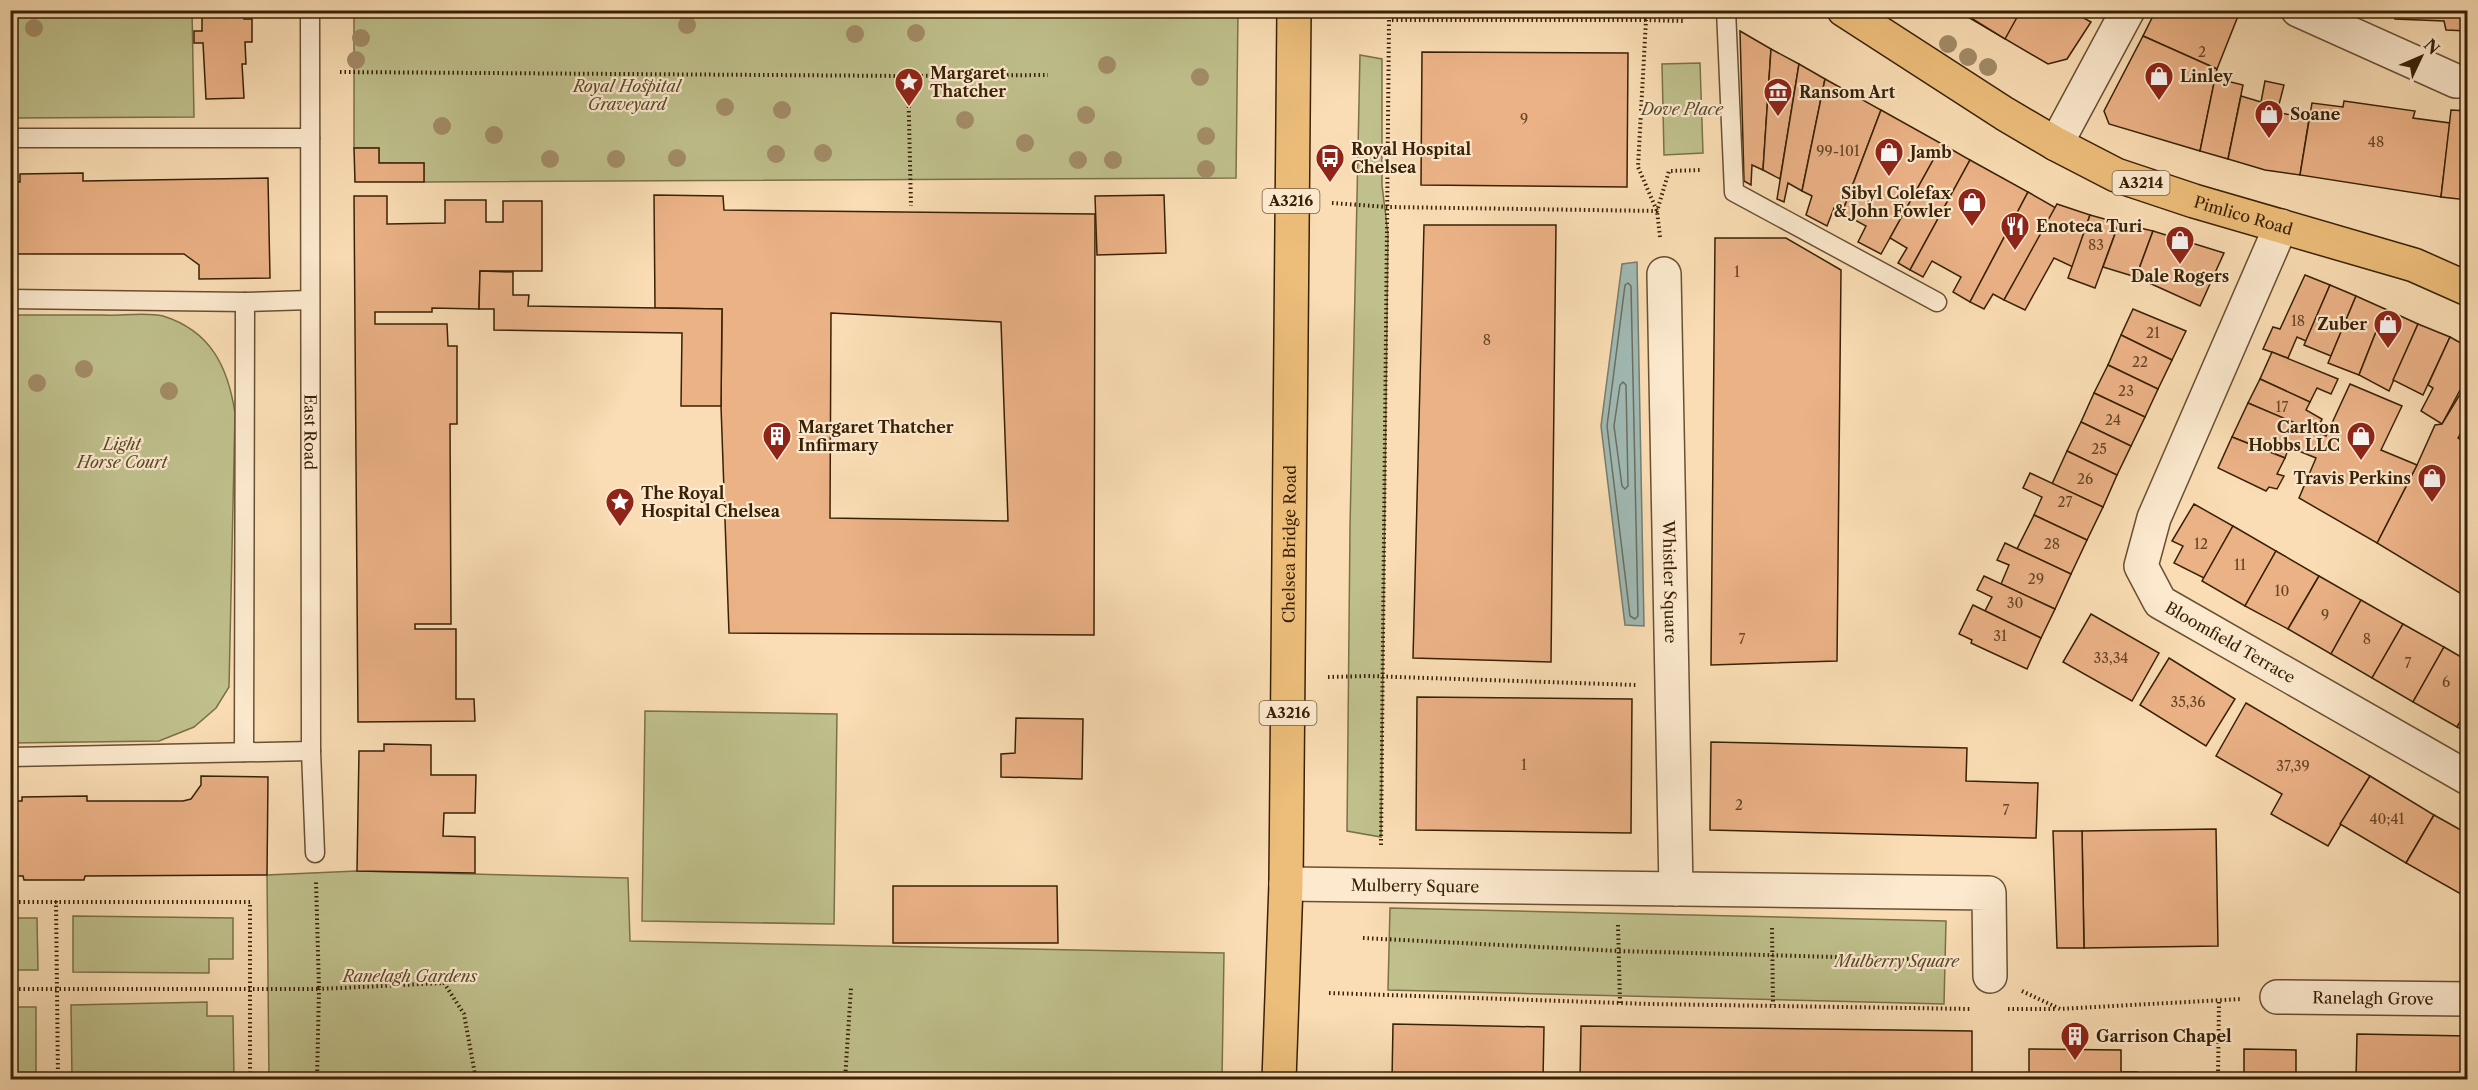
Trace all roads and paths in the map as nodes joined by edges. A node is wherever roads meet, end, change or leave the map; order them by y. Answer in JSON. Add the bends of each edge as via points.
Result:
{"nodes":[{"id":1,"x":310,"y":10,"type":"edge"},
{"id":2,"x":1294,"y":10,"type":"edge"},
{"id":3,"x":1683,"y":10,"type":"edge"},
{"id":4,"x":1726,"y":10,"type":"edge"},
{"id":5,"x":1844,"y":10,"type":"edge"},
{"id":6,"x":2128,"y":10,"type":"edge"},
{"id":7,"x":2298,"y":10,"type":"edge"},
{"id":8,"x":1646,"y":20,"type":"junction"},
{"id":9,"x":310,"y":72,"type":"junction"},
{"id":10,"x":1048,"y":75,"type":"dead end"},
{"id":11,"x":908,"y":76,"type":"junction"},
{"id":12,"x":2468,"y":81,"type":"edge"},
{"id":13,"x":10,"y":138,"type":"edge"},
{"id":14,"x":310,"y":138,"type":"junction"},
{"id":15,"x":2056,"y":144,"type":"junction"},
{"id":16,"x":1733,"y":169,"type":"junction"},
{"id":17,"x":1332,"y":203,"type":"dead end"},
{"id":18,"x":911,"y":206,"type":"dead end"},
{"id":19,"x":1388,"y":207,"type":"junction"},
{"id":20,"x":1657,"y":211,"type":"junction"},
{"id":21,"x":2281,"y":226,"type":"junction"},
{"id":22,"x":1664,"y":274,"type":"joint"},
{"id":23,"x":2468,"y":289,"type":"edge"},
{"id":24,"x":10,"y":299,"type":"edge"},
{"id":25,"x":310,"y":300,"type":"junction"},
{"id":26,"x":244,"y":302,"type":"junction"},
{"id":27,"x":1937,"y":302,"type":"dead end"},
{"id":28,"x":1382,"y":676,"type":"junction"},
{"id":29,"x":1328,"y":677,"type":"dead end"},
{"id":30,"x":1673,"y":686,"type":"junction"},
{"id":31,"x":311,"y":751,"type":"junction"},
{"id":32,"x":244,"y":752,"type":"junction"},
{"id":33,"x":10,"y":757,"type":"edge"},
{"id":34,"x":2468,"y":778,"type":"edge"},
{"id":35,"x":1382,"y":845,"type":"dead end"},
{"id":36,"x":315,"y":853,"type":"joint"},
{"id":37,"x":1286,"y":884,"type":"junction"},
{"id":38,"x":1617,"y":888,"type":"junction"},
{"id":39,"x":1676,"y":889,"type":"junction"},
{"id":40,"x":1774,"y":890,"type":"junction"},
{"id":41,"x":56,"y":901,"type":"junction"},
{"id":42,"x":10,"y":902,"type":"edge"},
{"id":43,"x":1363,"y":938,"type":"dead end"},
{"id":44,"x":1619,"y":951,"type":"junction"},
{"id":45,"x":1771,"y":955,"type":"junction"},
{"id":46,"x":1990,"y":976,"type":"junction"},
{"id":47,"x":851,"y":988,"type":"dead end"},
{"id":48,"x":10,"y":989,"type":"edge"},
{"id":49,"x":57,"y":989,"type":"junction"},
{"id":50,"x":250,"y":989,"type":"junction"},
{"id":51,"x":319,"y":989,"type":"junction"},
{"id":52,"x":1329,"y":993,"type":"dead end"},
{"id":53,"x":2277,"y":997,"type":"joint"},
{"id":54,"x":2468,"y":999,"type":"edge"},
{"id":55,"x":2219,"y":1000,"type":"junction"},
{"id":56,"x":1620,"y":1003,"type":"junction"},
{"id":57,"x":1773,"y":1005,"type":"junction"},
{"id":58,"x":1978,"y":1009,"type":"dead end"},
{"id":59,"x":2001,"y":1009,"type":"dead end"},
{"id":60,"x":2060,"y":1010,"type":"junction"},
{"id":61,"x":58,"y":1080,"type":"edge"},
{"id":62,"x":250,"y":1080,"type":"edge"},
{"id":63,"x":317,"y":1080,"type":"edge"},
{"id":64,"x":476,"y":1080,"type":"edge"},
{"id":65,"x":845,"y":1080,"type":"edge"},
{"id":66,"x":1280,"y":1080,"type":"edge"},
{"id":67,"x":2218,"y":1080,"type":"edge"}],
"edges":[{"from":1,"to":9,"type":"lane","name":"East Road"},
{"from":2,"to":37,"type":"main road","name":"Chelsea Bridge Road","number":"A3216"},
{"from":3,"to":8,"type":"path","via":[[1683,21]]},
{"from":4,"to":16,"type":"lane"},
{"from":5,"to":15,"type":"main road","name":"Pimlico Road","number":"A3214"},
{"from":6,"to":15,"type":"street"},
{"from":7,"to":12,"type":"street","via":[[2456,81]]},
{"from":8,"to":19,"type":"path","via":[[1389,20]]},
{"from":8,"to":20,"type":"path","via":[[1638,167]]},
{"from":9,"to":11,"type":"path"},
{"from":9,"to":14,"type":"lane","name":"East Road"},
{"from":10,"to":11,"type":"path"},
{"from":11,"to":18,"type":"path"},
{"from":13,"to":14,"type":"lane"},
{"from":14,"to":25,"type":"lane","name":"East Road"},
{"from":15,"to":21,"type":"main road","name":"Pimlico Road","number":"A3214","via":[[2116,175]]},
{"from":16,"to":20,"type":"path","via":[[1669,171]]},
{"from":16,"to":27,"type":"lane","via":[[1734,192]]},
{"from":17,"to":19,"type":"path"},
{"from":19,"to":20,"type":"path"},
{"from":19,"to":28,"type":"path"},
{"from":20,"to":22,"type":"path"},
{"from":21,"to":23,"type":"main road","name":"Pimlico Road","number":"A3214","via":[[2414,265]]},
{"from":21,"to":34,"type":"street","name":"Bloomfield Terrace","via":[[2154,518],[2141,566],[2160,602]]},
{"from":22,"to":30,"type":"street","name":"Whistler Square"},
{"from":24,"to":26,"type":"lane"},
{"from":25,"to":26,"type":"lane"},
{"from":25,"to":31,"type":"lane","name":"East Road"},
{"from":26,"to":32,"type":"lane"},
{"from":28,"to":29,"type":"path"},
{"from":28,"to":30,"type":"path"},
{"from":28,"to":35,"type":"path"},
{"from":30,"to":39,"type":"street","name":"Whistler Square"},
{"from":31,"to":32,"type":"lane"},
{"from":31,"to":36,"type":"lane","name":"East Road"},
{"from":32,"to":33,"type":"lane"},
{"from":36,"to":51,"type":"path"},
{"from":37,"to":38,"type":"street","name":"Mulberry Square"},
{"from":37,"to":66,"type":"main road","name":"Chelsea Bridge Road","number":"A3216"},
{"from":38,"to":39,"type":"street","name":"Mulberry Square"},
{"from":38,"to":44,"type":"path"},
{"from":39,"to":40,"type":"street","name":"Mulberry Square"},
{"from":40,"to":45,"type":"path"},
{"from":40,"to":46,"type":"street","name":"Mulberry Square","via":[[1989,893]]},
{"from":41,"to":42,"type":"path"},
{"from":41,"to":49,"type":"path"},
{"from":41,"to":50,"type":"path","via":[[250,902]]},
{"from":43,"to":44,"type":"path"},
{"from":44,"to":45,"type":"path"},
{"from":44,"to":56,"type":"path"},
{"from":45,"to":46,"type":"path","via":[[1944,960]]},
{"from":45,"to":57,"type":"path"},
{"from":46,"to":60,"type":"path"},
{"from":47,"to":65,"type":"path"},
{"from":48,"to":49,"type":"path"},
{"from":49,"to":50,"type":"path"},
{"from":49,"to":61,"type":"path"},
{"from":50,"to":51,"type":"path"},
{"from":50,"to":62,"type":"path"},
{"from":51,"to":63,"type":"path"},
{"from":51,"to":64,"type":"path","via":[[444,983],[464,1014]]},
{"from":52,"to":56,"type":"path"},
{"from":53,"to":54,"type":"street","name":"Ranelagh Grove"},
{"from":53,"to":55,"type":"path"},
{"from":55,"to":60,"type":"path"},
{"from":55,"to":67,"type":"path"},
{"from":56,"to":57,"type":"path"},
{"from":57,"to":58,"type":"path"},
{"from":59,"to":60,"type":"path"}]}
